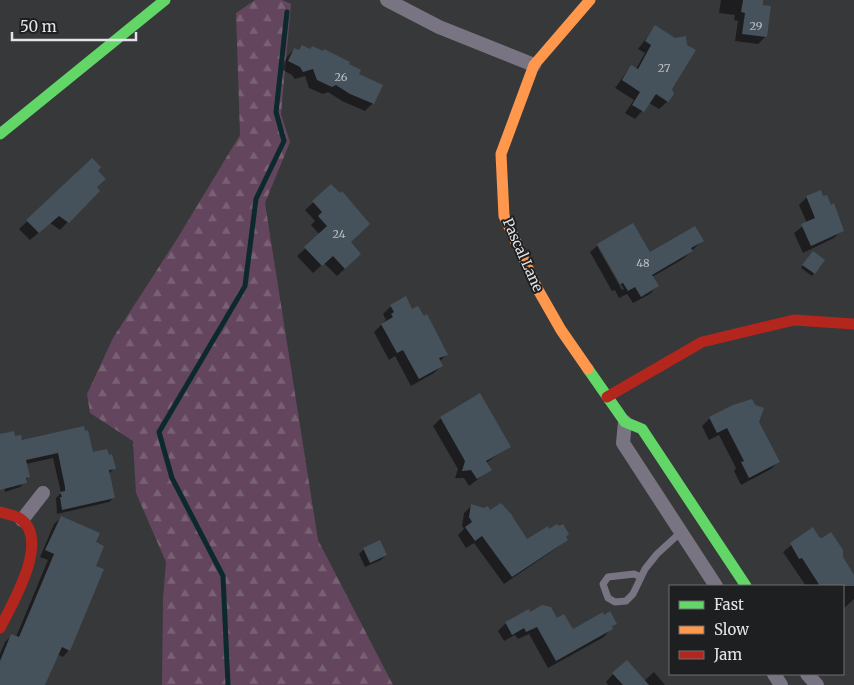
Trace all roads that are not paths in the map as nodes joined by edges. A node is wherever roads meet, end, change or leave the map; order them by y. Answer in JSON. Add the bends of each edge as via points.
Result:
{"nodes":[{"id":1,"x":165,"y":0,"type":"edge"},
{"id":2,"x":387,"y":0,"type":"edge"},
{"id":3,"x":590,"y":0,"type":"edge"},
{"id":4,"x":534,"y":65,"type":"junction"},
{"id":5,"x":0,"y":134,"type":"edge"},
{"id":6,"x":854,"y":324,"type":"edge"},
{"id":7,"x":607,"y":397,"type":"junction"},
{"id":8,"x":625,"y":422,"type":"junction"},
{"id":9,"x":43,"y":493,"type":"dead end"},
{"id":10,"x":0,"y":512,"type":"edge"},
{"id":11,"x":22,"y":520,"type":"junction"},
{"id":12,"x":681,"y":532,"type":"junction"},
{"id":13,"x":641,"y":577,"type":"junction"},
{"id":14,"x":715,"y":585,"type":"edge"},
{"id":15,"x":745,"y":585,"type":"edge"},
{"id":16,"x":0,"y":628,"type":"edge"},
{"id":17,"x":808,"y":675,"type":"edge"},
{"id":18,"x":816,"y":685,"type":"edge"}],
"edges":[{"from":1,"to":5,"type":"street"},
{"from":2,"to":4,"type":"street","via":[[439,27]]},
{"from":3,"to":4,"type":"street","name":"Pascal Lane"},
{"from":4,"to":7,"type":"street","name":"Pascal Lane","via":[[501,154],[504,216],[537,288],[561,330]]},
{"from":6,"to":7,"type":"street","via":[[794,320],[702,342]]},
{"from":7,"to":8,"type":"street","name":"Pascal Lane"},
{"from":8,"to":12,"type":"street","via":[[622,443]]},
{"from":8,"to":15,"type":"street","name":"Pascal Lane","via":[[642,429]]},
{"from":9,"to":11,"type":"street"},
{"from":10,"to":11,"type":"street"},
{"from":11,"to":16,"type":"street","via":[[32,534],[32,551]]},
{"from":12,"to":13,"type":"lane","via":[[657,554]]},
{"from":12,"to":14,"type":"street"},
{"from":13,"to":13,"type":"lane","via":[[626,601],[615,602],[608,598],[603,584],[608,577],[634,574]]},
{"from":17,"to":18,"type":"street"}]}
